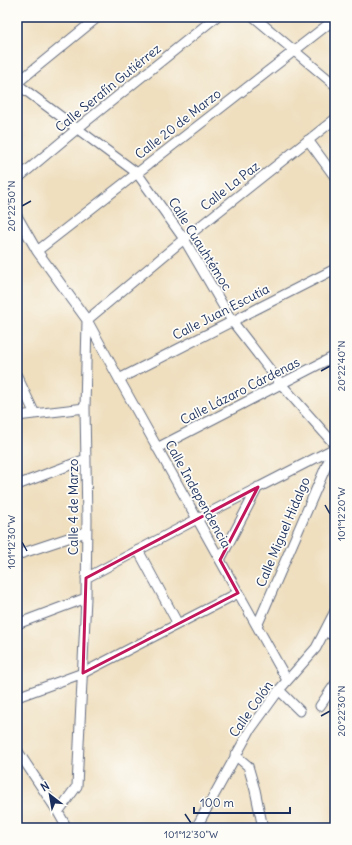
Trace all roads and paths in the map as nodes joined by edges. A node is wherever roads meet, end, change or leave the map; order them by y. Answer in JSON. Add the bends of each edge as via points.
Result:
{"nodes":[{"id":1,"x":98,"y":17,"type":"edge"},
{"id":2,"x":216,"y":17,"type":"edge"},
{"id":3,"x":254,"y":17,"type":"edge"},
{"id":4,"x":335,"y":19,"type":"edge"},
{"id":5,"x":293,"y":51,"type":"junction"},
{"id":6,"x":17,"y":84,"type":"edge"},
{"id":7,"x":335,"y":85,"type":"edge"},
{"id":8,"x":335,"y":119,"type":"edge"},
{"id":9,"x":78,"y":128,"type":"junction"},
{"id":10,"x":308,"y":140,"type":"junction"},
{"id":11,"x":137,"y":173,"type":"junction"},
{"id":12,"x":335,"y":177,"type":"edge"},
{"id":13,"x":17,"y":179,"type":"edge"},
{"id":14,"x":17,"y":216,"type":"edge"},
{"id":15,"x":184,"y":239,"type":"junction"},
{"id":16,"x":38,"y":251,"type":"junction"},
{"id":17,"x":335,"y":269,"type":"edge"},
{"id":18,"x":87,"y":320,"type":"junction"},
{"id":19,"x":232,"y":321,"type":"junction"},
{"id":20,"x":335,"y":356,"type":"edge"},
{"id":21,"x":17,"y":376,"type":"edge"},
{"id":22,"x":118,"y":379,"type":"junction"},
{"id":23,"x":281,"y":384,"type":"junction"},
{"id":24,"x":85,"y":408,"type":"junction"},
{"id":25,"x":35,"y":414,"type":"junction"},
{"id":26,"x":17,"y":416,"type":"edge"},
{"id":27,"x":335,"y":447,"type":"edge"},
{"id":28,"x":157,"y":448,"type":"junction"},
{"id":29,"x":86,"y":460,"type":"junction"},
{"id":30,"x":17,"y":485,"type":"edge"},
{"id":31,"x":258,"y":487,"type":"junction"},
{"id":32,"x":197,"y":519,"type":"junction"},
{"id":33,"x":86,"y":532,"type":"junction"},
{"id":34,"x":138,"y":550,"type":"junction"},
{"id":35,"x":17,"y":555,"type":"edge"},
{"id":36,"x":220,"y":560,"type":"junction"},
{"id":37,"x":86,"y":578,"type":"junction"},
{"id":38,"x":238,"y":593,"type":"junction"},
{"id":39,"x":86,"y":598,"type":"junction"},
{"id":40,"x":335,"y":611,"type":"edge"},
{"id":41,"x":17,"y":624,"type":"edge"},
{"id":42,"x":178,"y":624,"type":"junction"},
{"id":43,"x":257,"y":626,"type":"junction"},
{"id":44,"x":325,"y":631,"type":"junction"},
{"id":45,"x":335,"y":637,"type":"edge"},
{"id":46,"x":83,"y":673,"type":"junction"},
{"id":47,"x":287,"y":680,"type":"junction"},
{"id":48,"x":335,"y":684,"type":"edge"},
{"id":49,"x":279,"y":690,"type":"junction"},
{"id":50,"x":17,"y":697,"type":"edge"},
{"id":51,"x":320,"y":706,"type":"dead end"},
{"id":52,"x":300,"y":711,"type":"dead end"},
{"id":53,"x":17,"y":750,"type":"edge"},
{"id":54,"x":235,"y":755,"type":"junction"},
{"id":55,"x":58,"y":812,"type":"junction"},
{"id":56,"x":67,"y":828,"type":"edge"},
{"id":57,"x":196,"y":828,"type":"edge"},
{"id":58,"x":263,"y":828,"type":"edge"}],
"edges":[{"from":1,"to":6,"type":"street"},
{"from":2,"to":9,"type":"street","name":"Calle Serafín Gutiérrez"},
{"from":3,"to":5,"type":"street"},
{"from":4,"to":5,"type":"street","name":"Calle 20 de Marzo"},
{"from":5,"to":7,"type":"street"},
{"from":5,"to":11,"type":"street","name":"Calle 20 de Marzo"},
{"from":6,"to":9,"type":"street","name":"Calle Cuauhtémoc"},
{"from":8,"to":10,"type":"street","name":"Calle La Paz"},
{"from":9,"to":11,"type":"street","name":"Calle Cuauhtémoc"},
{"from":9,"to":13,"type":"street","name":"Calle Serafín Gutiérrez"},
{"from":10,"to":12,"type":"street"},
{"from":10,"to":15,"type":"street","name":"Calle La Paz"},
{"from":11,"to":15,"type":"street","name":"Calle Cuauhtémoc"},
{"from":11,"to":16,"type":"street","name":"Calle 20 de Marzo"},
{"from":14,"to":16,"type":"street"},
{"from":15,"to":18,"type":"street","name":"Calle La Paz"},
{"from":15,"to":19,"type":"street","name":"Calle Cuauhtémoc"},
{"from":16,"to":18,"type":"street"},
{"from":17,"to":19,"type":"street","name":"Calle Juan Escutia"},
{"from":18,"to":22,"type":"street","name":"Calle Independencia"},
{"from":18,"to":24,"type":"street","name":"Calle 4 de Marzo"},
{"from":19,"to":22,"type":"street","name":"Calle Juan Escutia"},
{"from":19,"to":23,"type":"street","name":"Calle Cuauhtémoc"},
{"from":20,"to":23,"type":"street","name":"Calle Lázaro Cárdenas"},
{"from":21,"to":25,"type":"street"},
{"from":22,"to":28,"type":"street","name":"Calle Independencia"},
{"from":23,"to":27,"type":"street","name":"Calle Cuauhtémoc"},
{"from":23,"to":28,"type":"street","name":"Calle Lázaro Cárdenas"},
{"from":24,"to":25,"type":"street"},
{"from":24,"to":29,"type":"street","name":"Calle 4 de Marzo"},
{"from":25,"to":26,"type":"street"},
{"from":27,"to":31,"type":"street"},
{"from":27,"to":43,"type":"street","name":"Calle Miguel Hidalgo"},
{"from":28,"to":32,"type":"street","name":"Calle Independencia"},
{"from":29,"to":30,"type":"street"},
{"from":29,"to":33,"type":"street","name":"Calle 4 de Marzo"},
{"from":31,"to":32,"type":"street"},
{"from":31,"to":36,"type":"street"},
{"from":32,"to":34,"type":"street"},
{"from":32,"to":36,"type":"street","name":"Calle Independencia"},
{"from":33,"to":35,"type":"street"},
{"from":33,"to":37,"type":"street","name":"Calle 4 de Marzo"},
{"from":34,"to":37,"type":"street"},
{"from":34,"to":42,"type":"street"},
{"from":36,"to":38,"type":"street","name":"Calle Independencia"},
{"from":37,"to":39,"type":"street","name":"Calle 4 de Marzo"},
{"from":38,"to":42,"type":"street"},
{"from":38,"to":43,"type":"street","name":"Calle Independencia"},
{"from":39,"to":41,"type":"street"},
{"from":39,"to":46,"type":"street","name":"Calle 4 de Marzo"},
{"from":40,"to":44,"type":"street","name":"Calle Colón"},
{"from":42,"to":46,"type":"street"},
{"from":43,"to":47,"type":"street","name":"Calle Independencia"},
{"from":44,"to":45,"type":"street"},
{"from":44,"to":47,"type":"street","name":"Calle Colón","via":[[316,648]]},
{"from":46,"to":50,"type":"street"},
{"from":46,"to":55,"type":"street","name":"Calle 4 de Marzo","via":[[77,786]]},
{"from":47,"to":49,"type":"street","name":"Calle Colón"},
{"from":48,"to":51,"type":"street"},
{"from":49,"to":52,"type":"street"},
{"from":49,"to":54,"type":"street","name":"Calle Colón"},
{"from":53,"to":55,"type":"street"},
{"from":54,"to":57,"type":"street","name":"Calle Colón"},
{"from":54,"to":58,"type":"street","via":[[248,766]]},
{"from":55,"to":56,"type":"street"}]}
